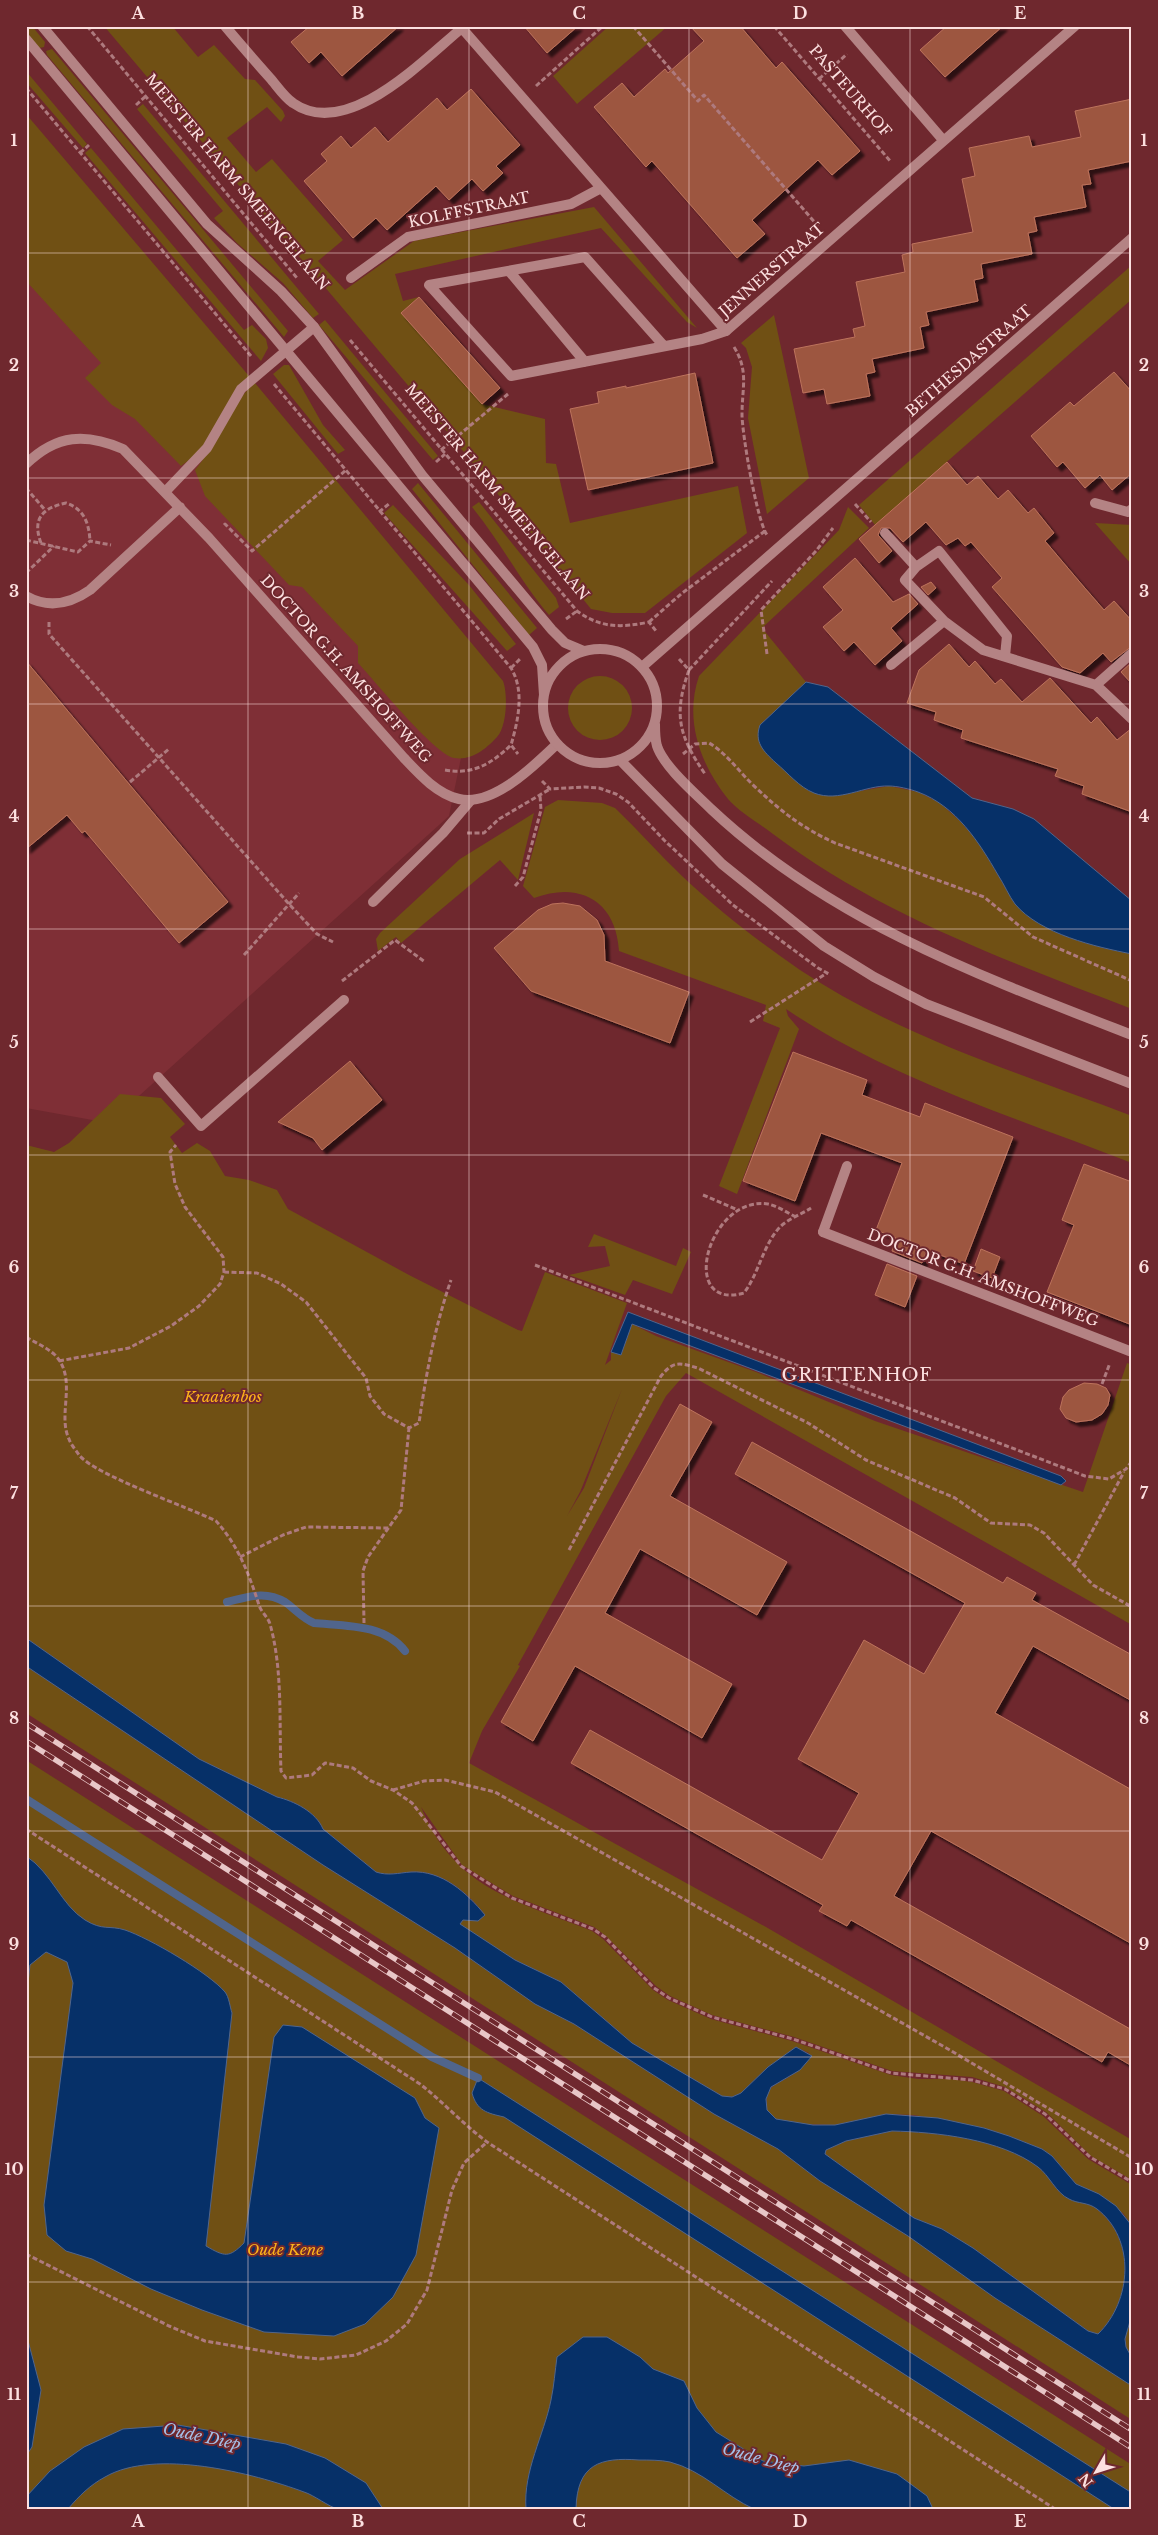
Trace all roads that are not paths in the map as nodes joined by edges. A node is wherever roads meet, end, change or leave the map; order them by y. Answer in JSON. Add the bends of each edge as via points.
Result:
{"nodes":[{"id":1,"x":42,"y":26,"type":"edge"},
{"id":2,"x":224,"y":26,"type":"edge"},
{"id":3,"x":845,"y":26,"type":"edge"},
{"id":4,"x":1075,"y":26,"type":"edge"},
{"id":5,"x":461,"y":27,"type":"edge"},
{"id":6,"x":26,"y":39,"type":"edge"},
{"id":7,"x":943,"y":140,"type":"junction"},
{"id":8,"x":601,"y":188,"type":"junction"},
{"id":9,"x":1132,"y":238,"type":"edge"},
{"id":10,"x":509,"y":271,"type":"junction"},
{"id":11,"x":351,"y":278,"type":"dead end"},
{"id":12,"x":314,"y":327,"type":"junction"},
{"id":13,"x":726,"y":331,"type":"junction"},
{"id":14,"x":664,"y":346,"type":"junction"},
{"id":15,"x":286,"y":349,"type":"junction"},
{"id":16,"x":585,"y":362,"type":"junction"},
{"id":17,"x":26,"y":464,"type":"edge"},
{"id":18,"x":166,"y":491,"type":"junction"},
{"id":19,"x":1095,"y":503,"type":"dead end"},
{"id":20,"x":180,"y":507,"type":"junction"},
{"id":21,"x":1132,"y":509,"type":"edge"},
{"id":22,"x":885,"y":533,"type":"road end"},
{"id":23,"x":916,"y":567,"type":"junction"},
{"id":24,"x":26,"y":596,"type":"edge"},
{"id":25,"x":944,"y":621,"type":"junction"},
{"id":26,"x":584,"y":651,"type":"junction"},
{"id":27,"x":1132,"y":653,"type":"edge"},
{"id":28,"x":1005,"y":656,"type":"junction"},
{"id":29,"x":891,"y":665,"type":"dead end"},
{"id":30,"x":642,"y":667,"type":"junction"},
{"id":31,"x":1096,"y":685,"type":"junction"},
{"id":32,"x":544,"y":695,"type":"junction"},
{"id":33,"x":1132,"y":720,"type":"edge"},
{"id":34,"x":655,"y":724,"type":"junction"},
{"id":35,"x":557,"y":744,"type":"junction"},
{"id":36,"x":620,"y":760,"type":"junction"},
{"id":37,"x":471,"y":800,"type":"junction"},
{"id":38,"x":373,"y":902,"type":"dead end"},
{"id":39,"x":344,"y":1000,"type":"road end"},
{"id":40,"x":1132,"y":1035,"type":"edge"},
{"id":41,"x":158,"y":1077,"type":"dead end"},
{"id":42,"x":1132,"y":1084,"type":"edge"},
{"id":43,"x":847,"y":1166,"type":"dead end"},
{"id":44,"x":1132,"y":1352,"type":"edge"}],
"edges":[{"from":1,"to":12,"type":"street","via":[[207,224],[281,291]]},
{"from":2,"to":5,"type":"street","via":[[292,102],[307,111],[320,112],[362,105],[381,95]]},
{"from":3,"to":7,"type":"street"},
{"from":4,"to":7,"type":"street","name":"JENNERSTRAAT"},
{"from":5,"to":8,"type":"street","name":"JENNERSTRAAT"},
{"from":6,"to":15,"type":"street"},
{"from":7,"to":13,"type":"street","name":"JENNERSTRAAT"},
{"from":8,"to":11,"type":"street","name":"KOLFFSTRAAT","via":[[571,204],[408,237]]},
{"from":8,"to":13,"type":"street","name":"JENNERSTRAAT"},
{"from":9,"to":30,"type":"street","name":"BETHESDASTRAAT"},
{"from":10,"to":14,"type":"street","via":[[585,257]]},
{"from":10,"to":16,"type":"street"},
{"from":10,"to":16,"type":"street","via":[[428,285],[511,376]]},
{"from":12,"to":15,"type":"street"},
{"from":12,"to":26,"type":"street","via":[[422,475],[552,630],[565,643]]},
{"from":13,"to":14,"type":"street"},
{"from":14,"to":16,"type":"street"},
{"from":15,"to":18,"type":"street","via":[[241,389],[207,448]]},
{"from":15,"to":32,"type":"street","via":[[533,647],[542,665]]},
{"from":17,"to":18,"type":"street","name":"DOCTOR G.H. AMSHOFFWEG","via":[[36,454],[62,441],[82,437],[98,440],[123,449]]},
{"from":18,"to":20,"type":"street","name":"DOCTOR G.H. AMSHOFFWEG"},
{"from":19,"to":21,"type":"street","via":[[1128,512]]},
{"from":20,"to":24,"type":"street","via":[[77,599],[62,604]]},
{"from":20,"to":37,"type":"street","name":"DOCTOR G.H. AMSHOFFWEG","via":[[416,771],[450,796]]},
{"from":22,"to":23,"type":"street"},
{"from":23,"to":25,"type":"street","via":[[905,580]]},
{"from":23,"to":28,"type":"street","via":[[939,551],[1007,636]]},
{"from":25,"to":28,"type":"street","via":[[983,650]]},
{"from":25,"to":29,"type":"street"},
{"from":26,"to":30,"type":"street","via":[[605,649],[626,655]]},
{"from":26,"to":32,"type":"street","via":[[570,657],[558,668]]},
{"from":27,"to":31,"type":"street"},
{"from":28,"to":31,"type":"street"},
{"from":30,"to":34,"type":"street","via":[[653,684],[657,704]]},
{"from":31,"to":33,"type":"street"},
{"from":32,"to":35,"type":"street","via":[[543,713]]},
{"from":34,"to":36,"type":"street","via":[[648,739],[636,752]]},
{"from":34,"to":40,"type":"street","via":[[658,747],[670,767],[735,831],[799,879],[862,918],[951,963]]},
{"from":35,"to":36,"type":"street","via":[[586,762],[603,764]]},
{"from":35,"to":37,"type":"street","via":[[501,790]]},
{"from":36,"to":42,"type":"street","via":[[722,864],[824,946],[926,1004]]},
{"from":37,"to":38,"type":"street","via":[[443,833]]},
{"from":39,"to":41,"type":"street","via":[[201,1126]]},
{"from":43,"to":44,"type":"street","name":"DOCTOR G.H. AMSHOFFWEG","via":[[823,1232]]}]}
